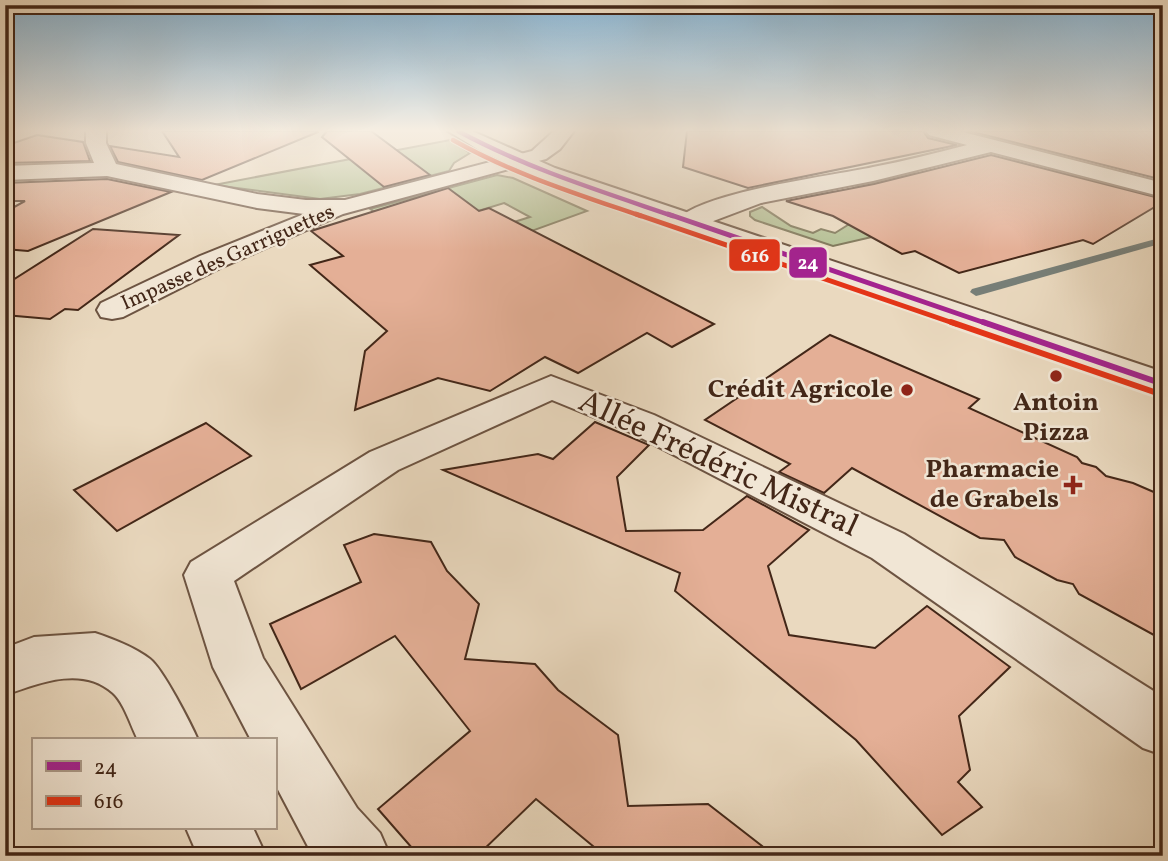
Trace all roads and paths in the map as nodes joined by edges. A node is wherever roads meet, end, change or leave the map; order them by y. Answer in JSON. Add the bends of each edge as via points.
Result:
{"nodes":[{"id":1,"x":51,"y":171,"type":"edge"},
{"id":2,"x":117,"y":171,"type":"edge"},
{"id":3,"x":479,"y":171,"type":"edge"},
{"id":4,"x":545,"y":171,"type":"edge"},
{"id":5,"x":885,"y":171,"type":"edge"},
{"id":6,"x":1092,"y":171,"type":"edge"},
{"id":7,"x":5,"y":173,"type":"edge"},
{"id":8,"x":1163,"y":190,"type":"edge"},
{"id":9,"x":345,"y":207,"type":"junction"},
{"id":10,"x":687,"y":223,"type":"junction"},
{"id":11,"x":112,"y":310,"type":"dead end"},
{"id":12,"x":1163,"y":384,"type":"edge"},
{"id":13,"x":5,"y":671,"type":"edge"},
{"id":14,"x":1163,"y":729,"type":"edge"},
{"id":15,"x":168,"y":738,"type":"edge"},
{"id":16,"x":219,"y":830,"type":"edge"},
{"id":17,"x":233,"y":856,"type":"edge"},
{"id":18,"x":358,"y":856,"type":"edge"}],
"edges":[{"from":1,"to":7,"type":"street"},
{"from":2,"to":9,"type":"street","via":[[257,201]]},
{"from":3,"to":9,"type":"street"},
{"from":4,"to":10,"type":"street"},
{"from":5,"to":10,"type":"street","via":[[773,192]]},
{"from":6,"to":8,"type":"street"},
{"from":9,"to":11,"type":"street","name":"Impasse des Garriguettes","via":[[210,262]]},
{"from":10,"to":12,"type":"street"},
{"from":13,"to":15,"type":"street","via":[[34,660],[94,655],[133,677]]},
{"from":14,"to":18,"type":"street","name":"Allée Frédéric Mistral","via":[[888,546],[641,423],[551,387],[384,461],[208,575],[240,667],[334,831]]},
{"from":16,"to":17,"type":"street"}]}
